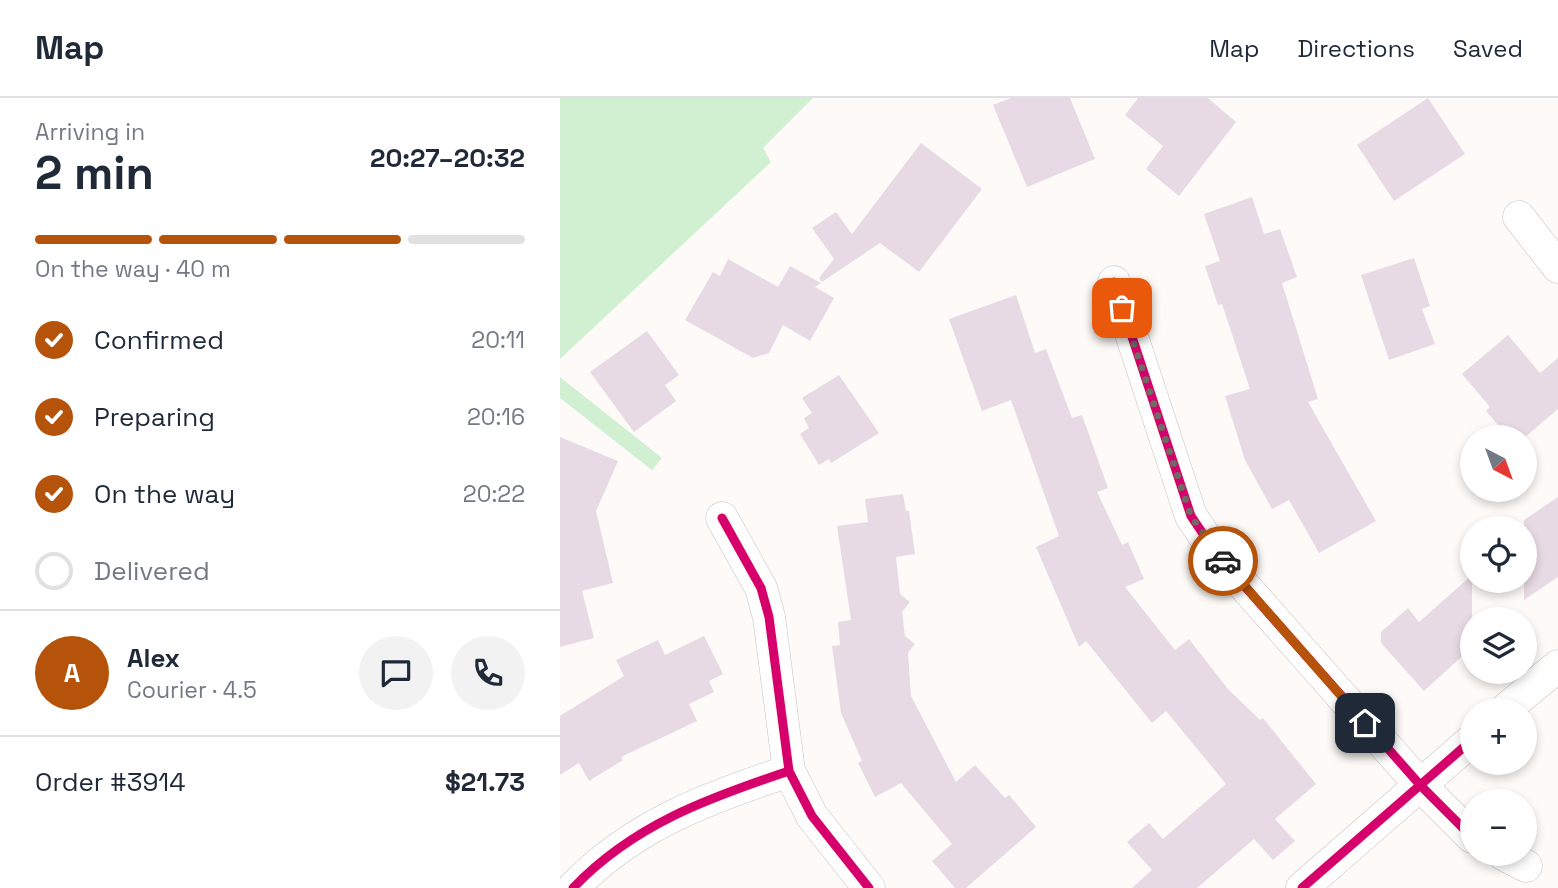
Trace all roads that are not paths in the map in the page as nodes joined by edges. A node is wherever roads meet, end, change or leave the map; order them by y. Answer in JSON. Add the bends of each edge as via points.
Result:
{"nodes":[{"id":1,"x":1519,"y":217,"type":"dead end"},
{"id":2,"x":1558,"y":267,"type":"edge"},
{"id":3,"x":1114,"y":282,"type":"dead end"},
{"id":4,"x":722,"y":518,"type":"dead end"},
{"id":5,"x":1558,"y":666,"type":"edge"},
{"id":6,"x":1519,"y":698,"type":"edge"},
{"id":7,"x":1460,"y":751,"type":"edge"},
{"id":8,"x":789,"y":771,"type":"junction"},
{"id":9,"x":1421,"y":786,"type":"junction"},
{"id":10,"x":1460,"y":824,"type":"edge"},
{"id":11,"x":573,"y":888,"type":"edge"},
{"id":12,"x":869,"y":888,"type":"edge"},
{"id":13,"x":1302,"y":888,"type":"edge"}],
"edges":[{"from":1,"to":2,"type":"street"},
{"from":3,"to":9,"type":"street","via":[[1191,516],[1218,556]]},
{"from":4,"to":8,"type":"street","via":[[761,588],[769,617]]},
{"from":5,"to":6,"type":"street"},
{"from":7,"to":9,"type":"street"},
{"from":8,"to":11,"type":"street","via":[[706,799],[654,824],[624,842]]},
{"from":8,"to":12,"type":"street","via":[[812,816]]},
{"from":9,"to":10,"type":"street"},
{"from":9,"to":13,"type":"street"}]}
